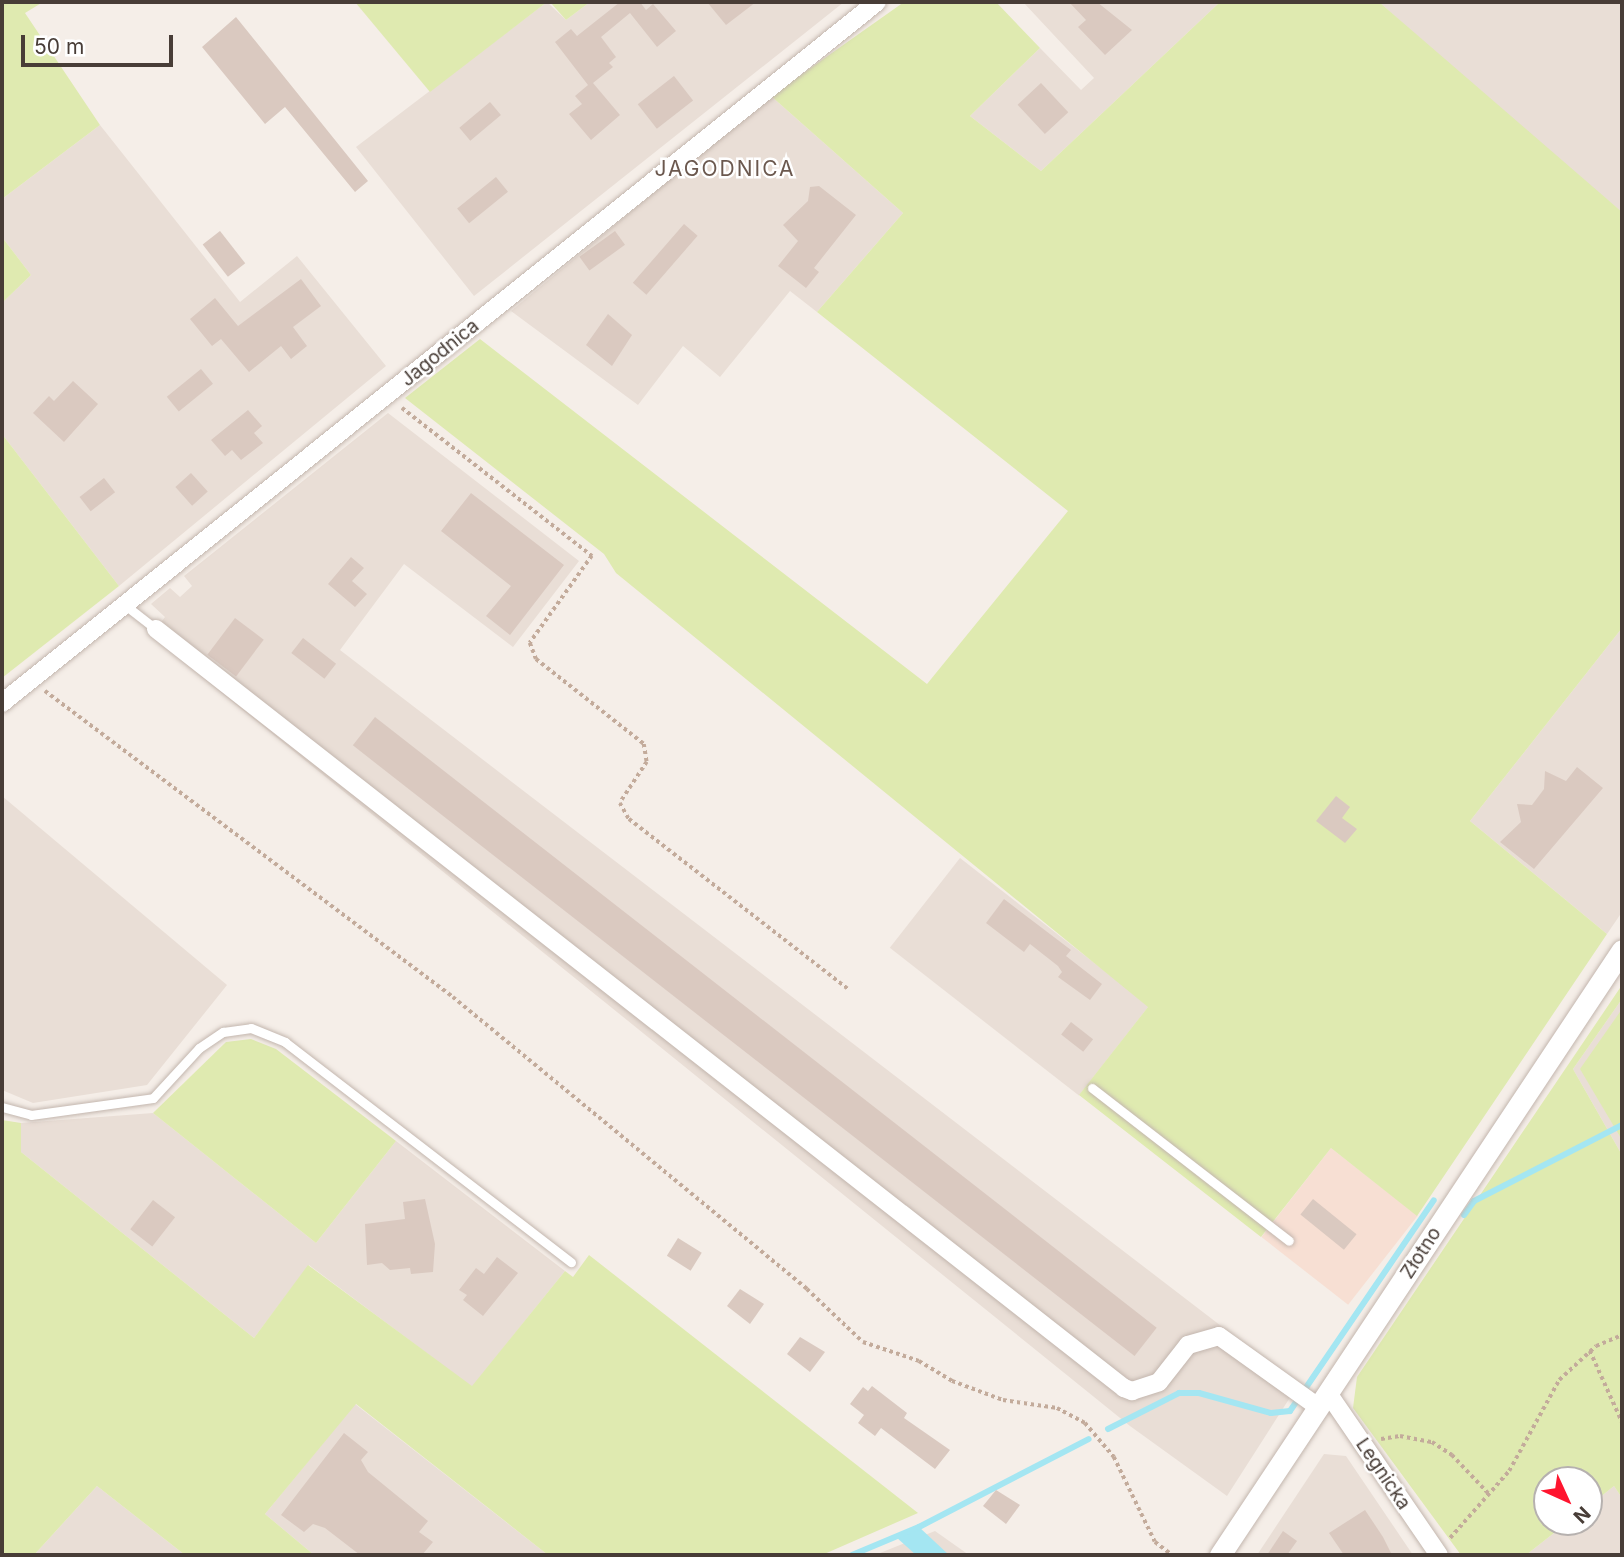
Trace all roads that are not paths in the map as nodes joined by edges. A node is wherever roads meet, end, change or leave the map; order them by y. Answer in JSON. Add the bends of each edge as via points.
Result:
{"nodes":[{"id":1,"x":877,"y":2,"type":"edge"},
{"id":2,"x":125,"y":605,"type":"junction"},
{"id":3,"x":156,"y":629,"type":"joint"},
{"id":4,"x":2,"y":703,"type":"edge"},
{"id":5,"x":1622,"y":950,"type":"edge"},
{"id":6,"x":1092,"y":1088,"type":"dead end"},
{"id":7,"x":2,"y":1107,"type":"edge"},
{"id":8,"x":1289,"y":1241,"type":"dead end"},
{"id":9,"x":571,"y":1262,"type":"dead end"},
{"id":10,"x":1311,"y":1397,"type":"junction"},
{"id":11,"x":1438,"y":1553,"type":"edge"},
{"id":12,"x":1220,"y":1555,"type":"edge"}],
"edges":[{"from":1,"to":2,"type":"street","name":"Jagodnica"},
{"from":2,"to":3,"type":"lane"},
{"from":2,"to":4,"type":"street","name":"Jagodnica"},
{"from":3,"to":10,"type":"street","via":[[1124,1388],[1132,1391],[1160,1382],[1188,1345],[1219,1336]]},
{"from":5,"to":10,"type":"street","name":"Złotno"},
{"from":6,"to":8,"type":"lane"},
{"from":7,"to":9,"type":"lane","via":[[30,1115],[153,1098],[199,1048],[223,1032],[251,1028],[285,1042]]},
{"from":10,"to":11,"type":"street","name":"Legnicka","via":[[1361,1442]]},
{"from":10,"to":12,"type":"street","name":"Złotno"}]}
